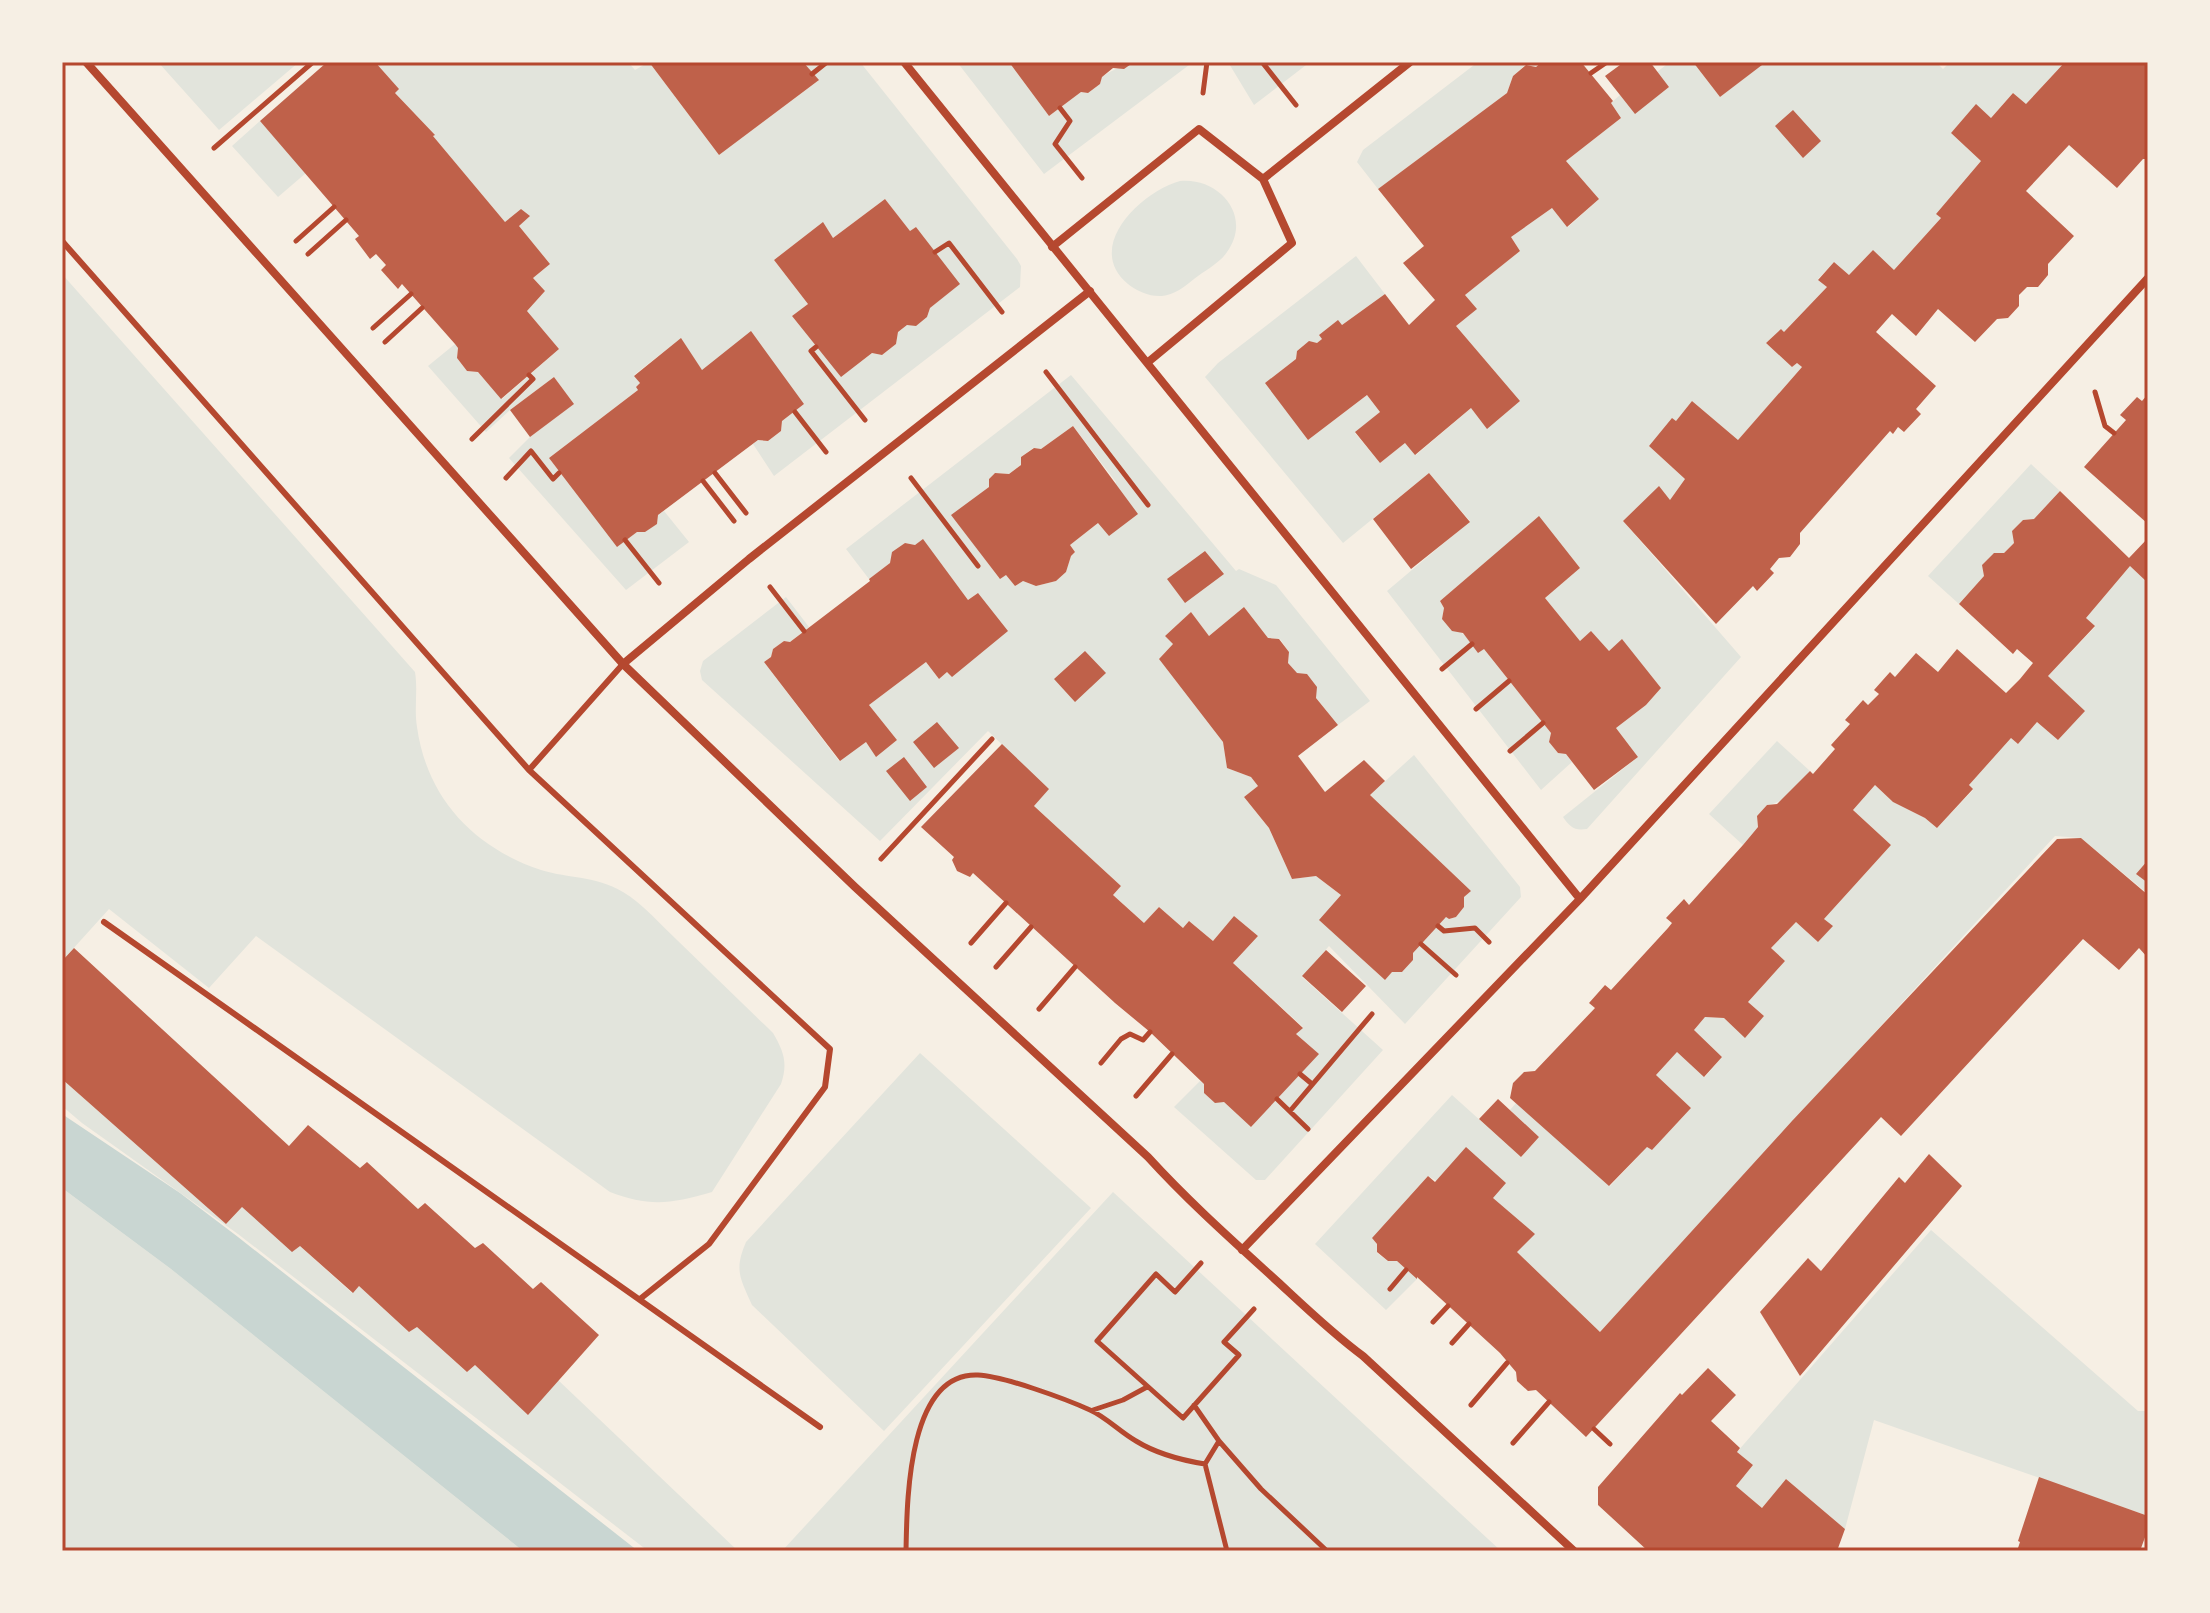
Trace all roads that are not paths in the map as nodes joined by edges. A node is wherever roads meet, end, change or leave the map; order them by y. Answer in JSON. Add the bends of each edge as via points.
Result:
{"nodes":[{"id":1,"x":86,"y":62,"type":"edge"},
{"id":2,"x":904,"y":62,"type":"edge"},
{"id":3,"x":1410,"y":62,"type":"edge"},
{"id":4,"x":1263,"y":179,"type":"junction"},
{"id":5,"x":62,"y":241,"type":"edge"},
{"id":6,"x":1052,"y":247,"type":"junction"},
{"id":7,"x":2148,"y":278,"type":"edge"},
{"id":8,"x":1090,"y":291,"type":"junction"},
{"id":9,"x":1147,"y":363,"type":"junction"},
{"id":10,"x":623,"y":664,"type":"junction"},
{"id":11,"x":529,"y":770,"type":"junction"},
{"id":12,"x":1580,"y":899,"type":"junction"},
{"id":13,"x":104,"y":922,"type":"dead end"},
{"id":14,"x":1242,"y":1250,"type":"junction"},
{"id":15,"x":640,"y":1299,"type":"junction"},
{"id":16,"x":820,"y":1427,"type":"dead end"},
{"id":17,"x":1574,"y":1551,"type":"edge"}],
"edges":[{"from":1,"to":10,"type":"street"},
{"from":2,"to":6,"type":"street"},
{"from":3,"to":4,"type":"street"},
{"from":4,"to":6,"type":"street","via":[[1199,129]]},
{"from":4,"to":9,"type":"street","via":[[1292,243]]},
{"from":5,"to":11,"type":"lane"},
{"from":6,"to":8,"type":"street"},
{"from":7,"to":12,"type":"street"},
{"from":8,"to":9,"type":"street"},
{"from":8,"to":10,"type":"street"},
{"from":9,"to":12,"type":"street"},
{"from":10,"to":11,"type":"lane"},
{"from":10,"to":14,"type":"street"},
{"from":11,"to":15,"type":"lane","via":[[830,1049],[825,1087],[709,1244]]},
{"from":12,"to":14,"type":"street"},
{"from":13,"to":15,"type":"lane"},
{"from":14,"to":17,"type":"street"},
{"from":15,"to":16,"type":"lane"}]}
